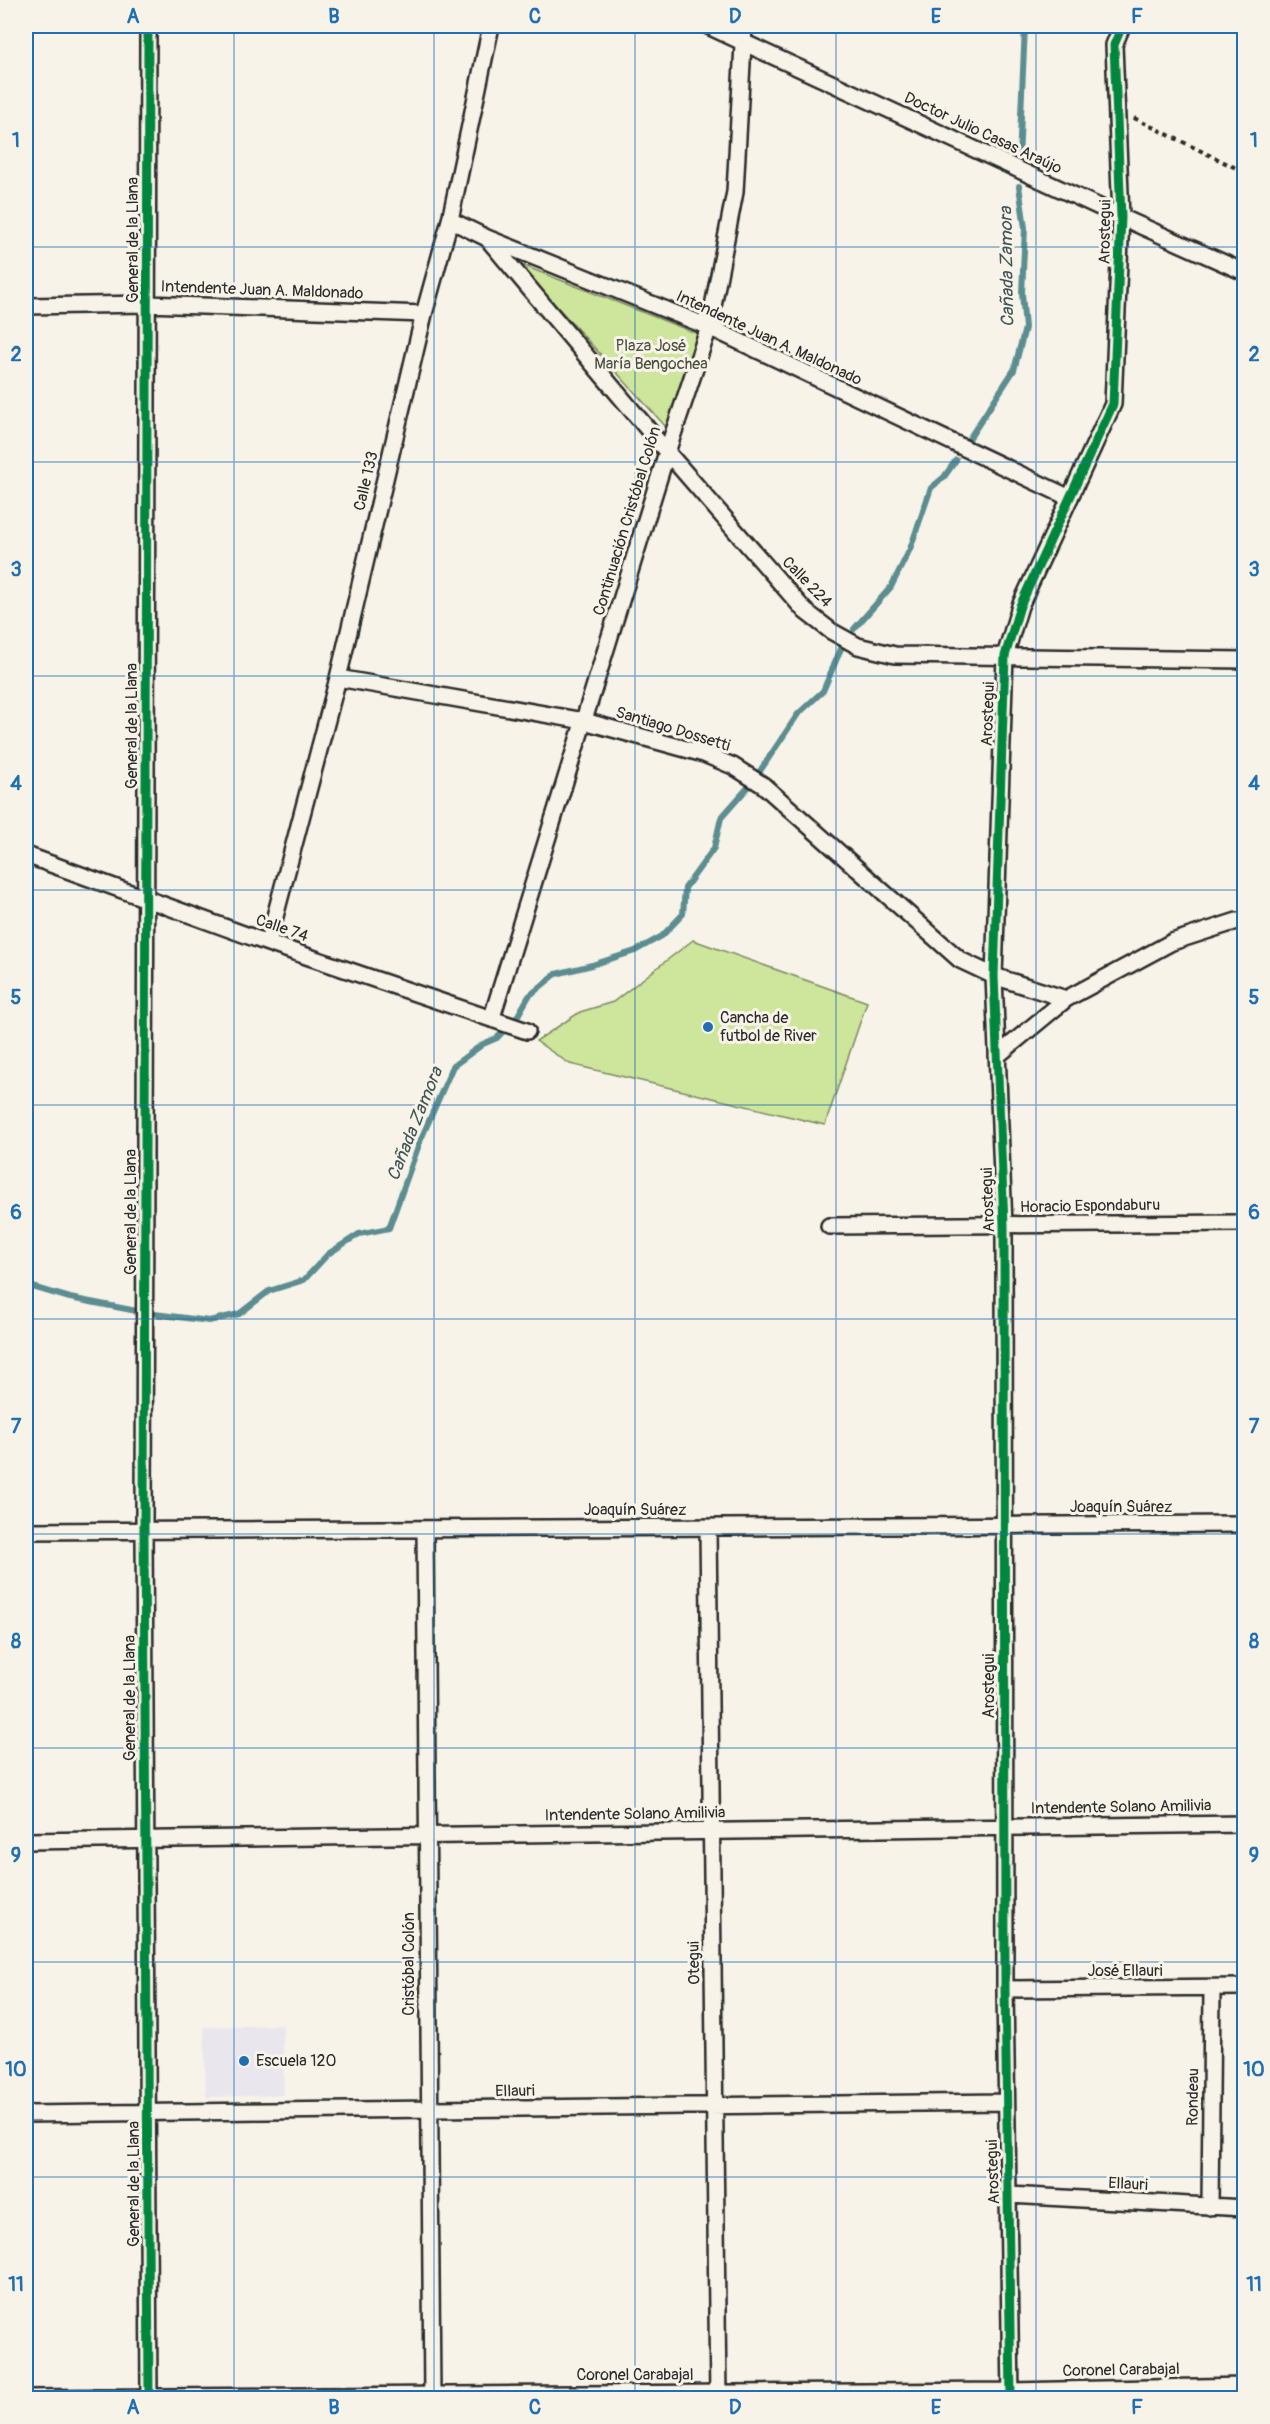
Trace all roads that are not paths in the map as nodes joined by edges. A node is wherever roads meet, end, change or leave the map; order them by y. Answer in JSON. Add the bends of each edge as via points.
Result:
{"nodes":[{"id":1,"x":148,"y":26,"type":"edge"},
{"id":2,"x":491,"y":26,"type":"edge"},
{"id":3,"x":708,"y":26,"type":"edge"},
{"id":4,"x":1122,"y":26,"type":"edge"},
{"id":5,"x":744,"y":33,"type":"edge"},
{"id":6,"x":1121,"y":217,"type":"junction"},
{"id":7,"x":450,"y":220,"type":"junction"},
{"id":8,"x":487,"y":238,"type":"junction"},
{"id":9,"x":1245,"y":272,"type":"edge"},
{"id":10,"x":148,"y":304,"type":"junction"},
{"id":11,"x":26,"y":306,"type":"edge"},
{"id":12,"x":424,"y":314,"type":"junction"},
{"id":13,"x":709,"y":327,"type":"junction"},
{"id":14,"x":667,"y":452,"type":"junction"},
{"id":15,"x":1070,"y":498,"type":"junction"},
{"id":16,"x":1005,"y":656,"type":"junction"},
{"id":17,"x":1245,"y":660,"type":"edge"},
{"id":18,"x":339,"y":678,"type":"junction"},
{"id":19,"x":584,"y":721,"type":"junction"},
{"id":20,"x":26,"y":855,"type":"edge"},
{"id":21,"x":147,"y":899,"type":"junction"},
{"id":22,"x":1245,"y":921,"type":"edge"},
{"id":23,"x":268,"y":943,"type":"junction"},
{"id":24,"x":994,"y":976,"type":"junction"},
{"id":25,"x":1066,"y":999,"type":"junction"},
{"id":26,"x":496,"y":1019,"type":"junction"},
{"id":27,"x":522,"y":1029,"type":"dead end"},
{"id":28,"x":997,"y":1056,"type":"junction"},
{"id":29,"x":1245,"y":1222,"type":"edge"},
{"id":30,"x":1004,"y":1225,"type":"junction"},
{"id":31,"x":829,"y":1226,"type":"dead end"},
{"id":32,"x":1245,"y":1524,"type":"edge"},
{"id":33,"x":1004,"y":1526,"type":"junction"},
{"id":34,"x":708,"y":1527,"type":"junction"},
{"id":35,"x":144,"y":1530,"type":"junction"},
{"id":36,"x":425,"y":1530,"type":"junction"},
{"id":37,"x":26,"y":1532,"type":"edge"},
{"id":38,"x":1245,"y":1824,"type":"edge"},
{"id":39,"x":1004,"y":1826,"type":"junction"},
{"id":40,"x":711,"y":1831,"type":"junction"},
{"id":41,"x":427,"y":1835,"type":"junction"},
{"id":42,"x":145,"y":1840,"type":"junction"},
{"id":43,"x":26,"y":1841,"type":"edge"},
{"id":44,"x":1245,"y":1987,"type":"edge"},
{"id":45,"x":1005,"y":1989,"type":"junction"},
{"id":46,"x":1212,"y":1989,"type":"junction"},
{"id":47,"x":1006,"y":2102,"type":"junction"},
{"id":48,"x":714,"y":2105,"type":"junction"},
{"id":49,"x":428,"y":2110,"type":"junction"},
{"id":50,"x":149,"y":2112,"type":"junction"},
{"id":51,"x":26,"y":2114,"type":"edge"},
{"id":52,"x":1009,"y":2195,"type":"junction"},
{"id":53,"x":1210,"y":2207,"type":"junction"},
{"id":54,"x":1245,"y":2208,"type":"edge"},
{"id":55,"x":1245,"y":2386,"type":"edge"},
{"id":56,"x":1011,"y":2395,"type":"edge"},
{"id":57,"x":718,"y":2396,"type":"edge"},
{"id":58,"x":432,"y":2397,"type":"edge"},
{"id":59,"x":26,"y":2398,"type":"edge"},
{"id":60,"x":149,"y":2398,"type":"edge"}],
"edges":[{"from":1,"to":10,"type":"street","name":"General de la Llana"},
{"from":2,"to":7,"type":"street","name":"Calle 133"},
{"from":3,"to":5,"type":"street","name":"Doctor Julio Casas Araújo"},
{"from":4,"to":6,"type":"street","name":"Arostegui","via":[[1114,45]]},
{"from":5,"to":6,"type":"street","name":"Doctor Julio Casas Araújo"},
{"from":5,"to":13,"type":"street","name":"Continuación Cristóbal Colón","via":[[735,192]]},
{"from":6,"to":9,"type":"street","name":"Doctor Julio Casas Araújo"},
{"from":6,"to":15,"type":"street","name":"Arostegui","via":[[1113,404]]},
{"from":7,"to":8,"type":"street","name":"Intendente Juan A. Maldonado"},
{"from":7,"to":12,"type":"street","name":"Calle 133"},
{"from":8,"to":13,"type":"street","name":"Intendente Juan A. Maldonado"},
{"from":8,"to":14,"type":"street","name":"Calle 224"},
{"from":10,"to":11,"type":"street","name":"Intendente Juan A. Maldonado"},
{"from":10,"to":12,"type":"street","name":"Intendente Juan A. Maldonado"},
{"from":10,"to":21,"type":"street","name":"General de la Llana"},
{"from":12,"to":18,"type":"street","name":"Calle 133"},
{"from":13,"to":14,"type":"street","name":"Continuación Cristóbal Colón"},
{"from":13,"to":15,"type":"street","name":"Intendente Juan A. Maldonado"},
{"from":14,"to":16,"type":"street","name":"Calle 224","via":[[805,611],[831,631],[858,646],[895,655]]},
{"from":14,"to":19,"type":"street","name":"Continuación Cristóbal Colón"},
{"from":15,"to":16,"type":"street","name":"Arostegui","via":[[1020,606]]},
{"from":16,"to":17,"type":"street","name":"Calle 224"},
{"from":16,"to":24,"type":"street","name":"Arostegui"},
{"from":18,"to":19,"type":"street","name":"Santiago Dossetti"},
{"from":18,"to":23,"type":"street","name":"Calle 133"},
{"from":19,"to":24,"type":"street","name":"Santiago Dossetti","via":[[704,754],[763,784],[960,960]]},
{"from":19,"to":26,"type":"street","name":"Continuación Cristóbal Colón"},
{"from":20,"to":21,"type":"street","name":"Calle 74"},
{"from":21,"to":23,"type":"street","name":"Calle 74"},
{"from":21,"to":35,"type":"street","name":"General de la Llana"},
{"from":22,"to":25,"type":"street","via":[[1172,942]]},
{"from":23,"to":26,"type":"street","name":"Calle 74"},
{"from":24,"to":25,"type":"street","name":"Santiago Dossetti"},
{"from":24,"to":28,"type":"street","name":"Arostegui"},
{"from":25,"to":28,"type":"street"},
{"from":26,"to":27,"type":"street","name":"Calle 74"},
{"from":28,"to":30,"type":"street","name":"Arostegui"},
{"from":29,"to":30,"type":"street","name":"Horacio Espondaburu"},
{"from":30,"to":31,"type":"street","name":"Horacio Espondaburu"},
{"from":30,"to":33,"type":"street","name":"Arostegui"},
{"from":32,"to":33,"type":"street","name":"Joaquín Suárez"},
{"from":33,"to":34,"type":"street","name":"Joaquín Suárez"},
{"from":33,"to":39,"type":"street","name":"Arostegui"},
{"from":34,"to":36,"type":"street","name":"Joaquín Suárez"},
{"from":34,"to":40,"type":"street","name":"Otegui"},
{"from":35,"to":36,"type":"street","name":"Joaquín Suárez"},
{"from":35,"to":37,"type":"street","name":"Joaquín Suárez"},
{"from":35,"to":42,"type":"street","name":"General de la Llana"},
{"from":36,"to":41,"type":"street","name":"Cristóbal Colón"},
{"from":38,"to":39,"type":"street","name":"Intendente Solano Amilivia"},
{"from":39,"to":40,"type":"street","name":"Intendente Solano Amilivia"},
{"from":39,"to":45,"type":"street","name":"Arostegui"},
{"from":40,"to":41,"type":"street","name":"Intendente Solano Amilivia"},
{"from":40,"to":48,"type":"street","name":"Otegui"},
{"from":41,"to":42,"type":"street","name":"Intendente Solano Amilivia"},
{"from":41,"to":49,"type":"street","name":"Cristóbal Colón"},
{"from":42,"to":43,"type":"street","name":"Intendente Solano Amilivia"},
{"from":42,"to":50,"type":"street","name":"General de la Llana"},
{"from":44,"to":46,"type":"street","name":"José Ellauri"},
{"from":45,"to":46,"type":"street","name":"José Ellauri"},
{"from":45,"to":47,"type":"street","name":"Arostegui"},
{"from":46,"to":53,"type":"street","name":"Rondeau"},
{"from":47,"to":48,"type":"street","name":"Ellauri"},
{"from":47,"to":52,"type":"street","name":"Arostegui"},
{"from":48,"to":49,"type":"street","name":"Ellauri"},
{"from":48,"to":57,"type":"street","name":"Otegui"},
{"from":49,"to":50,"type":"street","name":"Ellauri"},
{"from":49,"to":58,"type":"street","name":"Cristóbal Colón"},
{"from":50,"to":51,"type":"street","name":"Ellauri"},
{"from":50,"to":60,"type":"street","name":"General de la Llana"},
{"from":52,"to":53,"type":"street","name":"Ellauri"},
{"from":52,"to":56,"type":"street","name":"Arostegui"},
{"from":53,"to":54,"type":"street","name":"Ellauri"},
{"from":55,"to":56,"type":"street","name":"Coronel Carabajal"},
{"from":56,"to":57,"type":"street","name":"Coronel Carabajal"},
{"from":57,"to":58,"type":"street","name":"Coronel Carabajal"},
{"from":58,"to":60,"type":"street","name":"Coronel Carabajal"},
{"from":59,"to":60,"type":"street","name":"Coronel Carabajal"}]}
